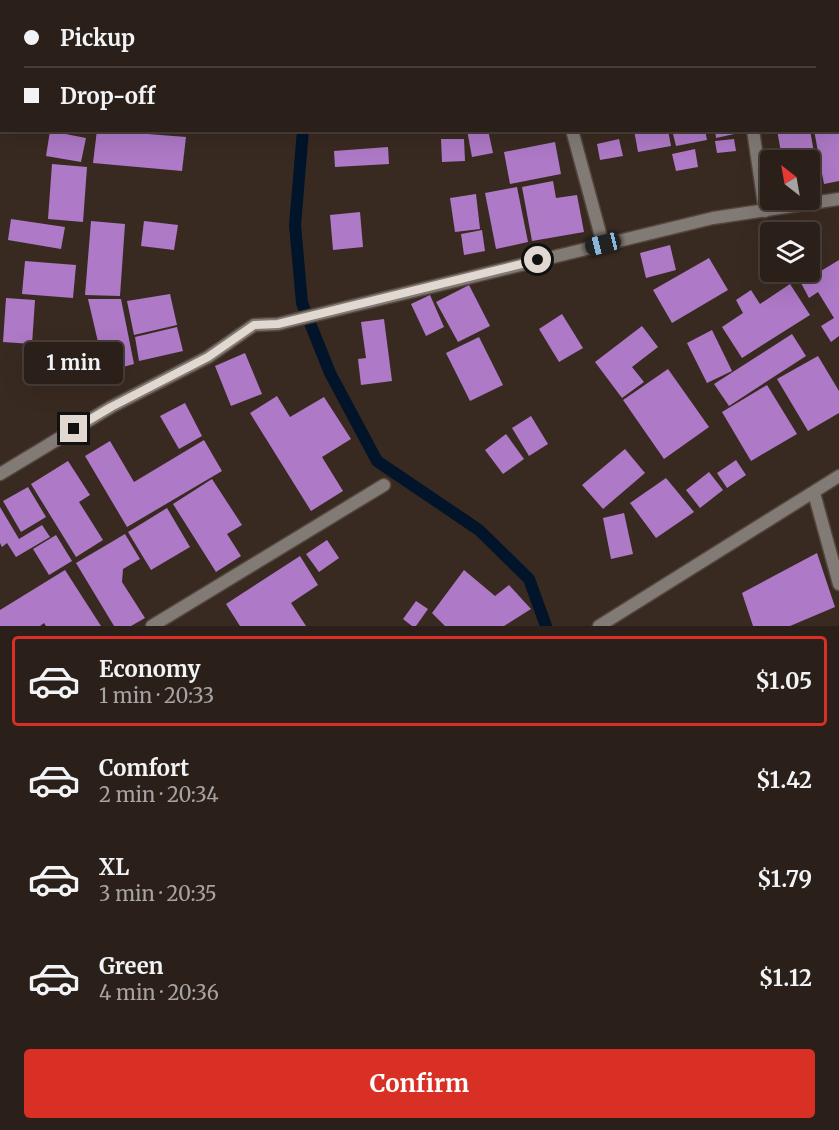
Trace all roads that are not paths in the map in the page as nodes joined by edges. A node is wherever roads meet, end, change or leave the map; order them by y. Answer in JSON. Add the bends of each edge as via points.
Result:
{"nodes":[{"id":1,"x":573,"y":132,"type":"edge"},
{"id":2,"x":753,"y":132,"type":"edge"},
{"id":3,"x":839,"y":199,"type":"edge"},
{"id":4,"x":765,"y":211,"type":"junction"},
{"id":5,"x":603,"y":244,"type":"junction"},
{"id":6,"x":0,"y":474,"type":"edge"},
{"id":7,"x":839,"y":476,"type":"edge"},
{"id":8,"x":384,"y":485,"type":"dead end"},
{"id":9,"x":814,"y":493,"type":"junction"},
{"id":10,"x":839,"y":584,"type":"edge"},
{"id":11,"x":152,"y":626,"type":"edge"},
{"id":12,"x":599,"y":626,"type":"edge"}],
"edges":[{"from":1,"to":5,"type":"street"},
{"from":2,"to":4,"type":"street"},
{"from":3,"to":4,"type":"street"},
{"from":4,"to":5,"type":"street","via":[[713,218]]},
{"from":5,"to":6,"type":"street","via":[[278,324],[254,325],[208,357],[111,407]]},
{"from":7,"to":9,"type":"street"},
{"from":8,"to":11,"type":"street"},
{"from":9,"to":10,"type":"street"},
{"from":9,"to":12,"type":"street"}]}
